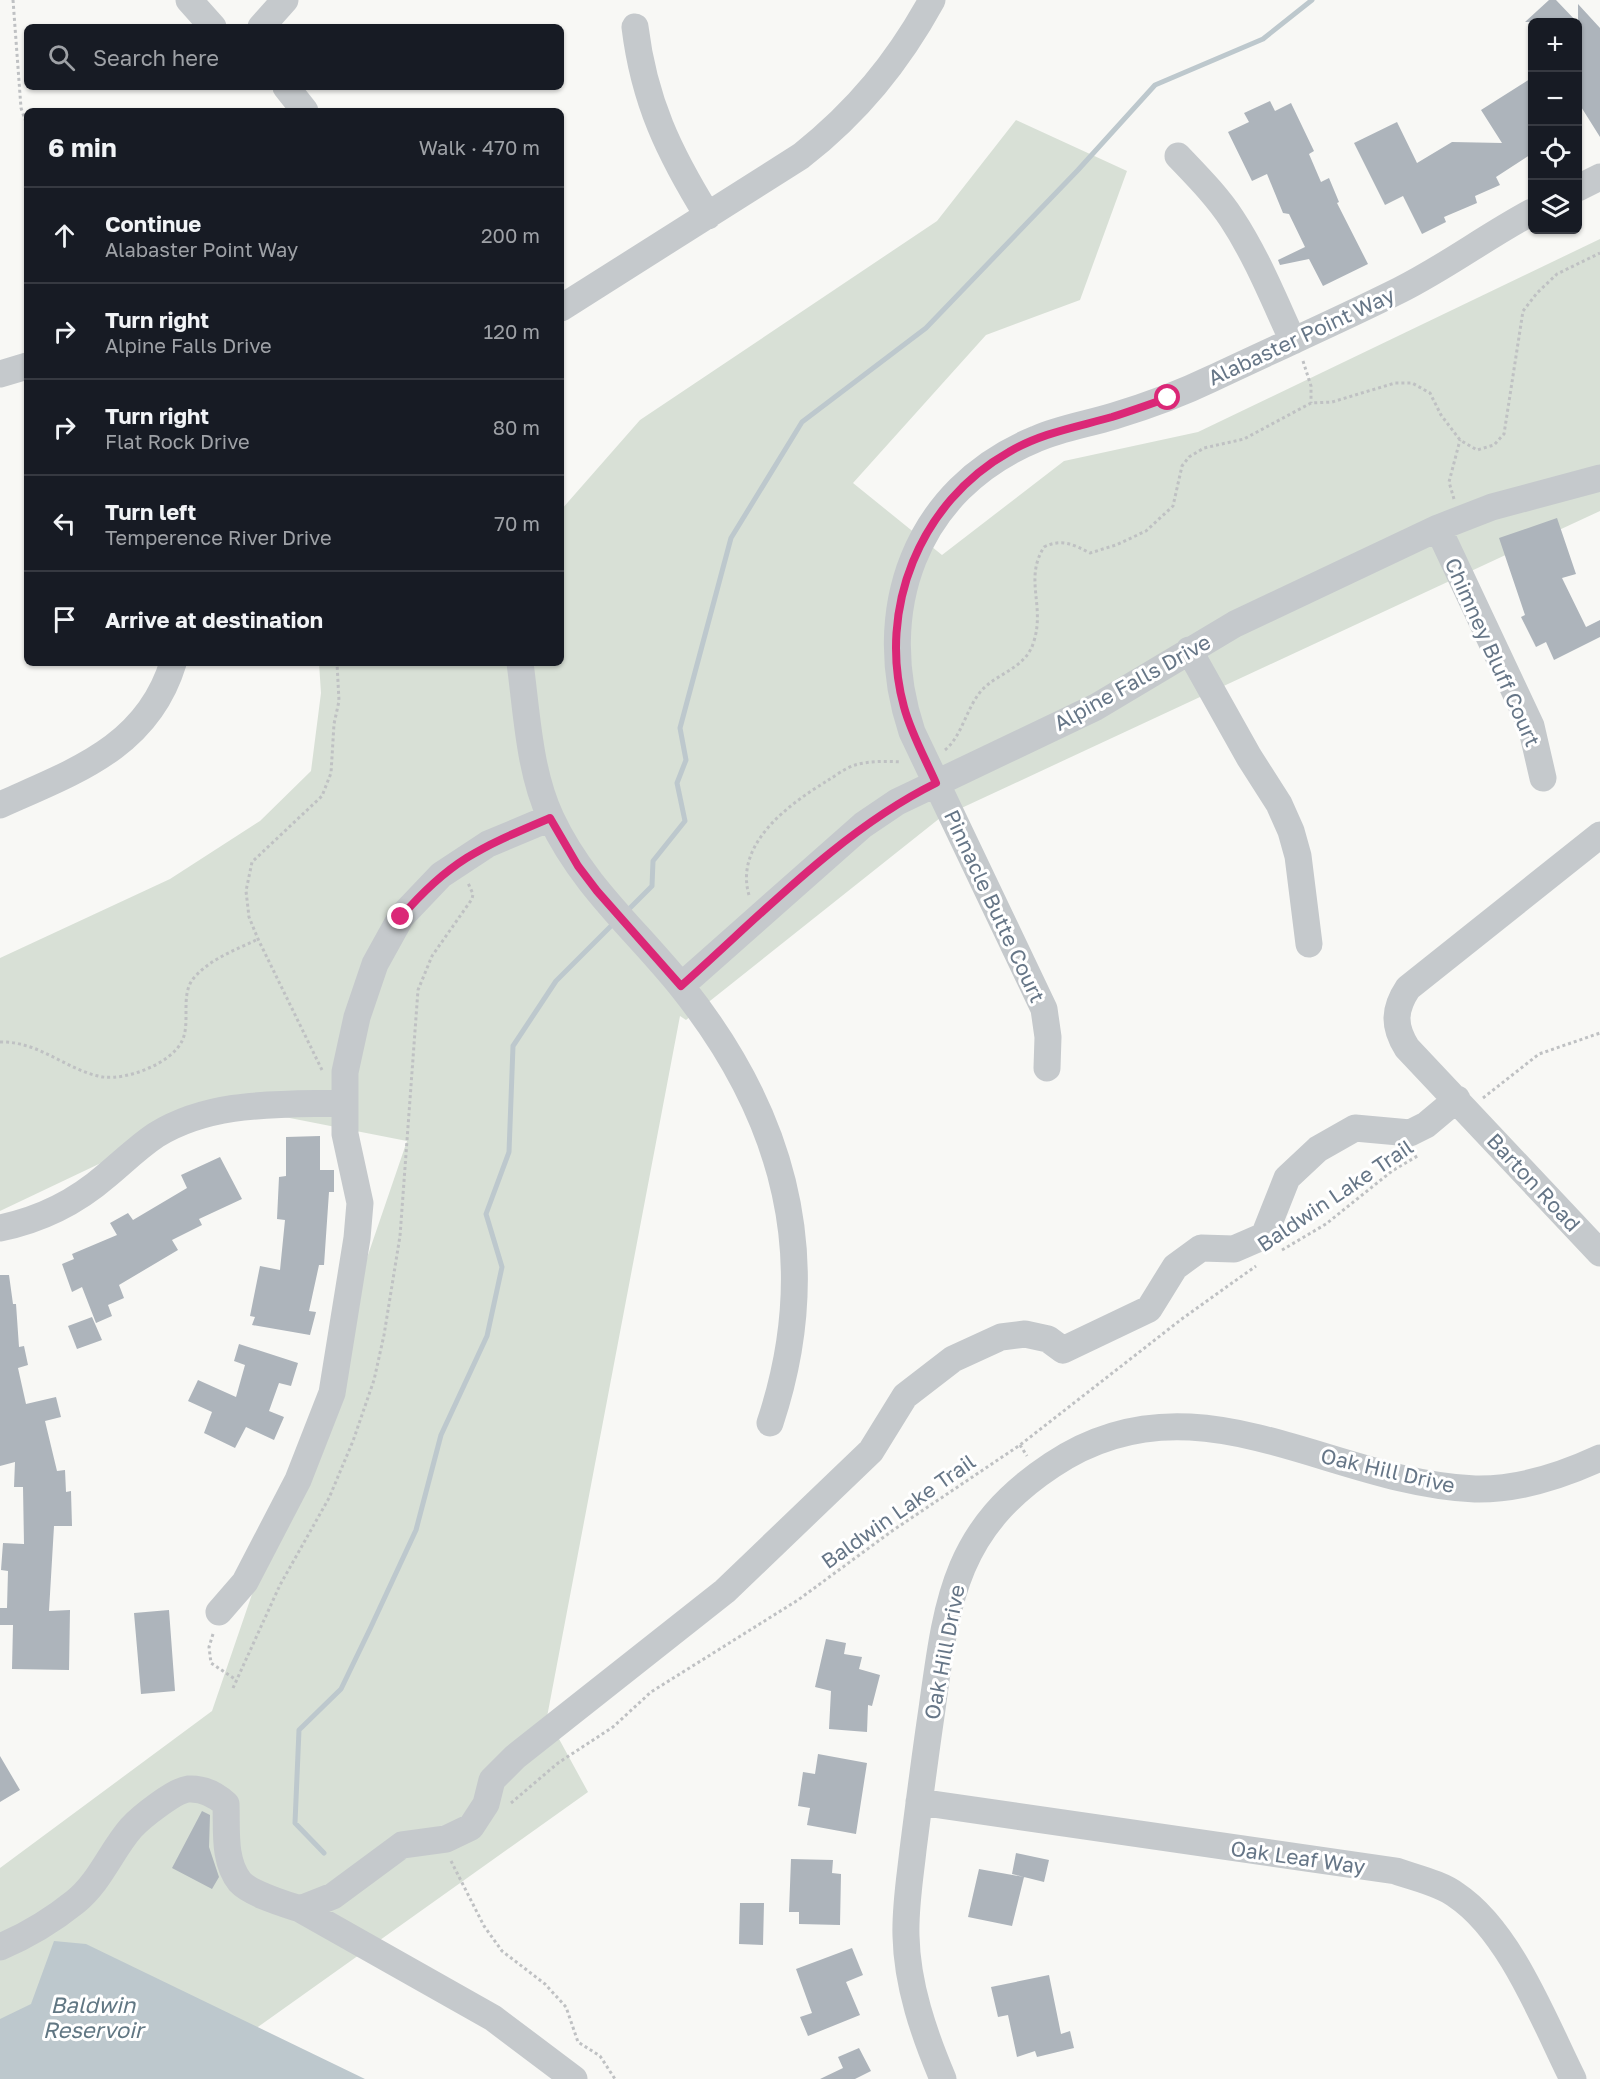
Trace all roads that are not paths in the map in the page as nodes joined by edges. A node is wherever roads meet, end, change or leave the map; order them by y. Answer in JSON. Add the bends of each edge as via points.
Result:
{"nodes":[{"id":1,"x":189,"y":0,"type":"edge"},
{"id":2,"x":285,"y":0,"type":"edge"},
{"id":3,"x":932,"y":0,"type":"edge"},
{"id":4,"x":210,"y":24,"type":"edge"},
{"id":5,"x":264,"y":24,"type":"edge"},
{"id":6,"x":635,"y":27,"type":"dead end"},
{"id":7,"x":288,"y":90,"type":"edge"},
{"id":8,"x":303,"y":108,"type":"edge"},
{"id":9,"x":1178,"y":156,"type":"dead end"},
{"id":10,"x":1600,"y":177,"type":"edge"},
{"id":11,"x":1582,"y":186,"type":"edge"},
{"id":12,"x":1528,"y":215,"type":"edge"},
{"id":13,"x":708,"y":216,"type":"junction"},
{"id":14,"x":564,"y":306,"type":"edge"},
{"id":15,"x":1293,"y":340,"type":"junction"},
{"id":16,"x":24,"y":367,"type":"edge"},
{"id":17,"x":0,"y":374,"type":"edge"},
{"id":18,"x":1600,"y":478,"type":"edge"},
{"id":19,"x":1450,"y":523,"type":"junction"},
{"id":20,"x":1189,"y":650,"type":"junction"},
{"id":21,"x":171,"y":666,"type":"edge"},
{"id":22,"x":520,"y":666,"type":"edge"},
{"id":23,"x":932,"y":773,"type":"junction"},
{"id":24,"x":1543,"y":778,"type":"dead end"},
{"id":25,"x":0,"y":805,"type":"edge"},
{"id":26,"x":550,"y":818,"type":"junction"},
{"id":27,"x":1600,"y":835,"type":"edge"},
{"id":28,"x":1310,"y":944,"type":"dead end"},
{"id":29,"x":681,"y":986,"type":"junction"},
{"id":30,"x":1047,"y":1068,"type":"dead end"},
{"id":31,"x":344,"y":1103,"type":"junction"},
{"id":32,"x":1462,"y":1104,"type":"junction"},
{"id":33,"x":0,"y":1228,"type":"edge"},
{"id":34,"x":1600,"y":1253,"type":"edge"},
{"id":35,"x":770,"y":1423,"type":"dead end"},
{"id":36,"x":1600,"y":1458,"type":"edge"},
{"id":37,"x":219,"y":1612,"type":"road end"},
{"id":38,"x":919,"y":1802,"type":"junction"},
{"id":39,"x":300,"y":1909,"type":"junction"},
{"id":40,"x":0,"y":1947,"type":"edge"},
{"id":41,"x":574,"y":2079,"type":"edge"},
{"id":42,"x":943,"y":2079,"type":"edge"},
{"id":43,"x":1573,"y":2079,"type":"edge"}],
"edges":[{"from":1,"to":4,"type":"street"},
{"from":2,"to":5,"type":"street"},
{"from":3,"to":13,"type":"street","via":[[911,38],[857,108],[801,156]]},
{"from":6,"to":13,"type":"street","via":[[645,85],[662,135]]},
{"from":7,"to":8,"type":"street"},
{"from":9,"to":15,"type":"street","via":[[1232,219]]},
{"from":10,"to":11,"type":"street"},
{"from":12,"to":15,"type":"street","name":"Alabaster Point Way","via":[[1401,289]]},
{"from":13,"to":14,"type":"street"},
{"from":15,"to":23,"type":"street","name":"Alabaster Point Way","via":[[1168,398],[1037,438],[980,471],[937,516],[907,575],[897,617],[897,672],[904,706]]},
{"from":16,"to":17,"type":"street"},
{"from":18,"to":19,"type":"street","name":"Alpine Falls Drive","via":[[1534,494]]},
{"from":19,"to":20,"type":"street","name":"Alpine Falls Drive","via":[[1235,624]]},
{"from":19,"to":24,"type":"street","name":"Chimney Bluff Court","via":[[1530,726]]},
{"from":20,"to":23,"type":"street","name":"Alpine Falls Drive","via":[[1096,707]]},
{"from":20,"to":28,"type":"street","via":[[1291,831]]},
{"from":21,"to":25,"type":"street","via":[[148,713],[111,751]]},
{"from":22,"to":26,"type":"street","via":[[532,753]]},
{"from":23,"to":29,"type":"street","name":"Alpine Falls Drive","via":[[863,825]]},
{"from":23,"to":30,"type":"street","name":"Pinnacle Butte Court","via":[[1044,1009]]},
{"from":26,"to":29,"type":"street","via":[[578,866]]},
{"from":26,"to":31,"type":"street","via":[[464,858],[441,875],[401,917],[375,964],[357,1017],[345,1072]]},
{"from":27,"to":32,"type":"street","name":"Barton Road","via":[[1408,988],[1400,1000],[1396,1011],[1399,1034],[1407,1048]]},
{"from":29,"to":35,"type":"street","via":[[736,1063],[756,1101],[784,1184],[793,1235],[793,1323]]},
{"from":31,"to":33,"type":"street","via":[[250,1105],[186,1120],[133,1151],[78,1197],[51,1212]]},
{"from":31,"to":37,"type":"street","via":[[345,1134],[360,1203],[332,1393],[298,1480],[245,1582]]},
{"from":32,"to":34,"type":"street","name":"Barton Road"},
{"from":32,"to":39,"type":"street","via":[[1410,1133],[1355,1128],[1318,1149],[1287,1178],[1264,1236],[1234,1249],[1201,1248],[1175,1268],[1149,1310],[1063,1350],[1048,1338],[1017,1335],[1001,1337],[953,1359],[905,1396],[871,1451],[725,1591],[515,1757],[492,1780],[486,1804],[471,1827],[446,1839],[402,1845],[333,1896]]},
{"from":36,"to":38,"type":"street","name":"Oak Hill Drive","via":[[1557,1477],[1510,1487],[1476,1489],[1435,1484],[1194,1425],[1136,1428],[1082,1446],[1025,1483],[1000,1506],[963,1563],[951,1591],[943,1630]]},
{"from":38,"to":42,"type":"street","name":"Oak Hill Drive","via":[[906,1936],[917,2004]]},
{"from":38,"to":43,"type":"street","name":"Oak Leaf Way","via":[[1396,1871],[1456,1894],[1498,1935]]},
{"from":39,"to":40,"type":"street","via":[[273,1901],[240,1882],[227,1851],[226,1804],[214,1793],[188,1789],[162,1803],[132,1828],[76,1901]]},
{"from":39,"to":41,"type":"street","via":[[493,2018]]}]}
